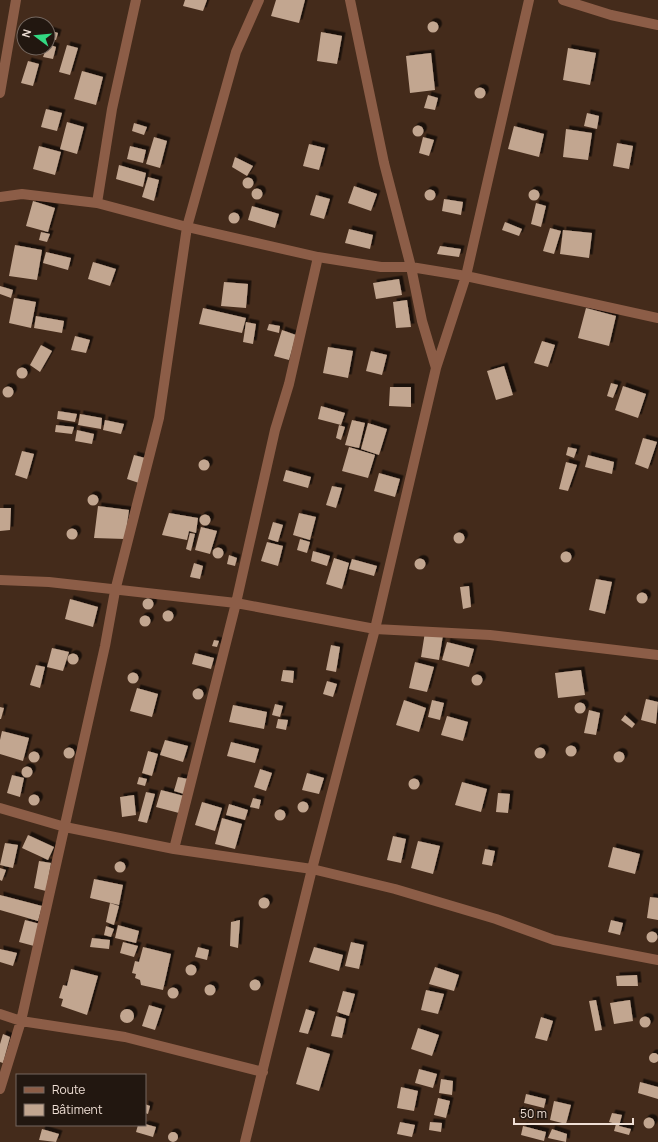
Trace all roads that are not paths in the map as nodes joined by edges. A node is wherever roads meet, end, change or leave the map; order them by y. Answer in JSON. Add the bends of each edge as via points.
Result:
{"nodes":[{"id":1,"x":16,"y":0,"type":"edge"},
{"id":2,"x":136,"y":0,"type":"edge"},
{"id":3,"x":259,"y":0,"type":"edge"},
{"id":4,"x":350,"y":0,"type":"edge"},
{"id":5,"x":528,"y":0,"type":"edge"},
{"id":6,"x":563,"y":0,"type":"edge"},
{"id":7,"x":658,"y":25,"type":"edge"},
{"id":8,"x":2,"y":73,"type":"edge"},
{"id":9,"x":0,"y":93,"type":"edge"},
{"id":10,"x":0,"y":197,"type":"edge"},
{"id":11,"x":97,"y":203,"type":"junction"},
{"id":12,"x":187,"y":227,"type":"junction"},
{"id":13,"x":318,"y":257,"type":"junction"},
{"id":14,"x":411,"y":267,"type":"junction"},
{"id":15,"x":466,"y":276,"type":"junction"},
{"id":16,"x":658,"y":318,"type":"edge"},
{"id":17,"x":436,"y":368,"type":"junction"},
{"id":18,"x":0,"y":580,"type":"edge"},
{"id":19,"x":115,"y":591,"type":"junction"},
{"id":20,"x":236,"y":603,"type":"junction"},
{"id":21,"x":375,"y":629,"type":"junction"},
{"id":22,"x":658,"y":655,"type":"edge"},
{"id":23,"x":0,"y":808,"type":"edge"},
{"id":24,"x":65,"y":827,"type":"junction"},
{"id":25,"x":174,"y":849,"type":"junction"},
{"id":26,"x":312,"y":869,"type":"junction"},
{"id":27,"x":658,"y":960,"type":"edge"},
{"id":28,"x":0,"y":1014,"type":"edge"},
{"id":29,"x":21,"y":1021,"type":"junction"},
{"id":30,"x":263,"y":1072,"type":"junction"},
{"id":31,"x":0,"y":1089,"type":"edge"},
{"id":32,"x":245,"y":1142,"type":"edge"}],
"edges":[{"from":1,"to":8,"type":"street"},
{"from":2,"to":11,"type":"street","via":[[112,109]]},
{"from":3,"to":12,"type":"street","via":[[236,52]]},
{"from":4,"to":14,"type":"street","via":[[384,163]]},
{"from":5,"to":15,"type":"street"},
{"from":6,"to":7,"type":"street","via":[[611,15]]},
{"from":8,"to":9,"type":"street"},
{"from":10,"to":11,"type":"street","via":[[22,194]]},
{"from":11,"to":12,"type":"street"},
{"from":12,"to":13,"type":"street"},
{"from":12,"to":19,"type":"street","via":[[159,418]]},
{"from":13,"to":14,"type":"street","via":[[382,267]]},
{"from":13,"to":20,"type":"street"},
{"from":14,"to":15,"type":"street"},
{"from":14,"to":17,"type":"street","via":[[422,321]]},
{"from":15,"to":16,"type":"street"},
{"from":15,"to":17,"type":"street"},
{"from":17,"to":21,"type":"street"},
{"from":18,"to":19,"type":"street","via":[[49,582]]},
{"from":19,"to":20,"type":"street"},
{"from":19,"to":24,"type":"street"},
{"from":20,"to":21,"type":"street"},
{"from":20,"to":25,"type":"street"},
{"from":21,"to":22,"type":"street","via":[[490,635]]},
{"from":21,"to":26,"type":"street"},
{"from":23,"to":24,"type":"street"},
{"from":24,"to":25,"type":"street"},
{"from":24,"to":29,"type":"street"},
{"from":25,"to":26,"type":"street"},
{"from":26,"to":27,"type":"street","via":[[395,888],[554,940]]},
{"from":26,"to":30,"type":"street"},
{"from":28,"to":29,"type":"street"},
{"from":29,"to":30,"type":"street","via":[[125,1037]]},
{"from":29,"to":31,"type":"street"},
{"from":30,"to":32,"type":"street"}]}
